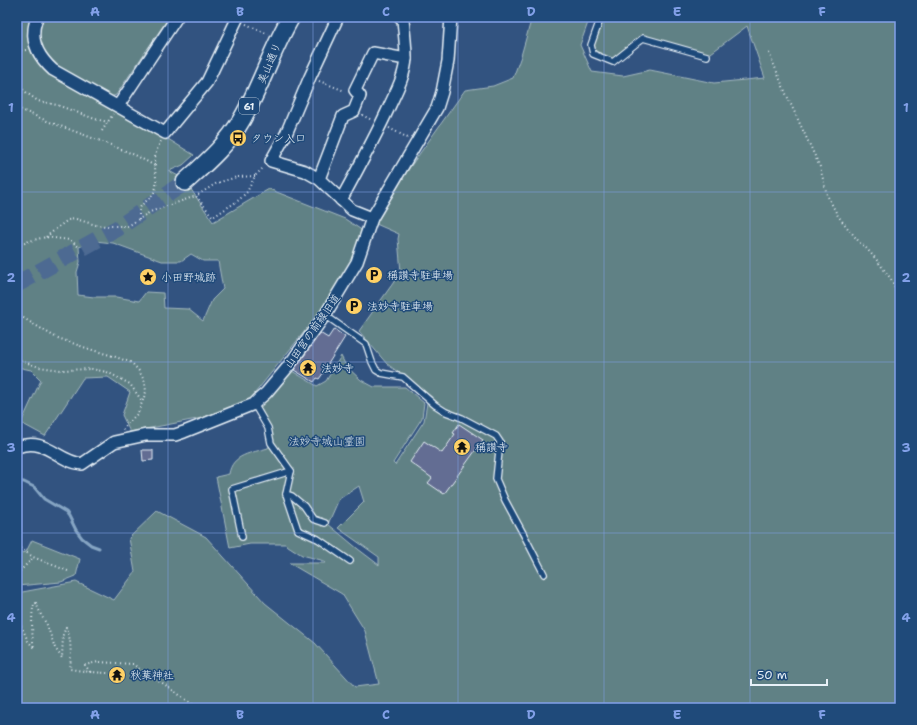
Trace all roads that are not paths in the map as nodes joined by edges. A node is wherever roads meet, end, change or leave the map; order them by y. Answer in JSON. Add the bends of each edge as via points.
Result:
{"nodes":[{"id":1,"x":37,"y":17,"type":"edge"},
{"id":2,"x":177,"y":17,"type":"edge"},
{"id":3,"x":291,"y":17,"type":"edge"},
{"id":4,"x":338,"y":17,"type":"edge"},
{"id":5,"x":400,"y":17,"type":"edge"},
{"id":6,"x":451,"y":17,"type":"edge"},
{"id":7,"x":601,"y":17,"type":"edge"},
{"id":8,"x":237,"y":18,"type":"edge"},
{"id":9,"x":707,"y":56,"type":"dead end"},
{"id":10,"x":406,"y":59,"type":"junction"},
{"id":11,"x":118,"y":106,"type":"junction"},
{"id":12,"x":319,"y":179,"type":"junction"},
{"id":13,"x":185,"y":182,"type":"tunnel mouth"},
{"id":14,"x":341,"y":200,"type":"junction"},
{"id":15,"x":372,"y":218,"type":"junction"},
{"id":16,"x":325,"y":315,"type":"junction"},
{"id":17,"x":254,"y":404,"type":"junction"},
{"id":18,"x":17,"y":447,"type":"edge"},
{"id":19,"x":291,"y":471,"type":"junction"},
{"id":20,"x":286,"y":494,"type":"junction"},
{"id":21,"x":325,"y":523,"type":"dead end"},
{"id":22,"x":242,"y":537,"type":"dead end"},
{"id":23,"x":350,"y":561,"type":"dead end"},
{"id":24,"x":544,"y":574,"type":"dead end"}],
"edges":[{"from":1,"to":11,"type":"street","via":[[34,41],[43,61],[52,70]]},
{"from":2,"to":11,"type":"street"},
{"from":3,"to":13,"type":"main road","name":"美山通り","number":"61","via":[[242,120],[208,162]]},
{"from":4,"to":12,"type":"street","via":[[286,134],[271,161],[305,171]]},
{"from":5,"to":10,"type":"street","via":[[403,19]]},
{"from":6,"to":15,"type":"street","name":"山田宮の前線旧道","via":[[448,61],[437,108]]},
{"from":7,"to":9,"type":"lane","via":[[591,45],[592,49],[594,54],[613,62],[643,38]]},
{"from":8,"to":11,"type":"street","via":[[207,82],[165,133]]},
{"from":10,"to":12,"type":"street","via":[[373,53],[355,90],[360,96],[354,111],[343,116]]},
{"from":10,"to":14,"type":"street","via":[[397,90],[381,125]]},
{"from":12,"to":14,"type":"street"},
{"from":14,"to":15,"type":"street","via":[[352,210]]},
{"from":15,"to":16,"type":"street","name":"山田宮の前線旧道","via":[[358,262]]},
{"from":16,"to":17,"type":"street","name":"山田宮の前線旧道","via":[[287,368]]},
{"from":16,"to":24,"type":"lane","via":[[366,344],[376,370],[403,377],[446,412],[496,436],[500,442],[496,479]]},
{"from":17,"to":18,"type":"street","name":"山田宮の前線旧道","via":[[179,434],[146,435],[114,442],[82,464],[66,460],[43,446],[29,444]]},
{"from":17,"to":19,"type":"lane","via":[[268,428],[272,443]]},
{"from":19,"to":20,"type":"lane"},
{"from":19,"to":22,"type":"lane","via":[[232,489]]},
{"from":20,"to":21,"type":"lane","via":[[304,506],[313,519]]},
{"from":20,"to":23,"type":"lane","via":[[298,530],[318,539]]}]}
